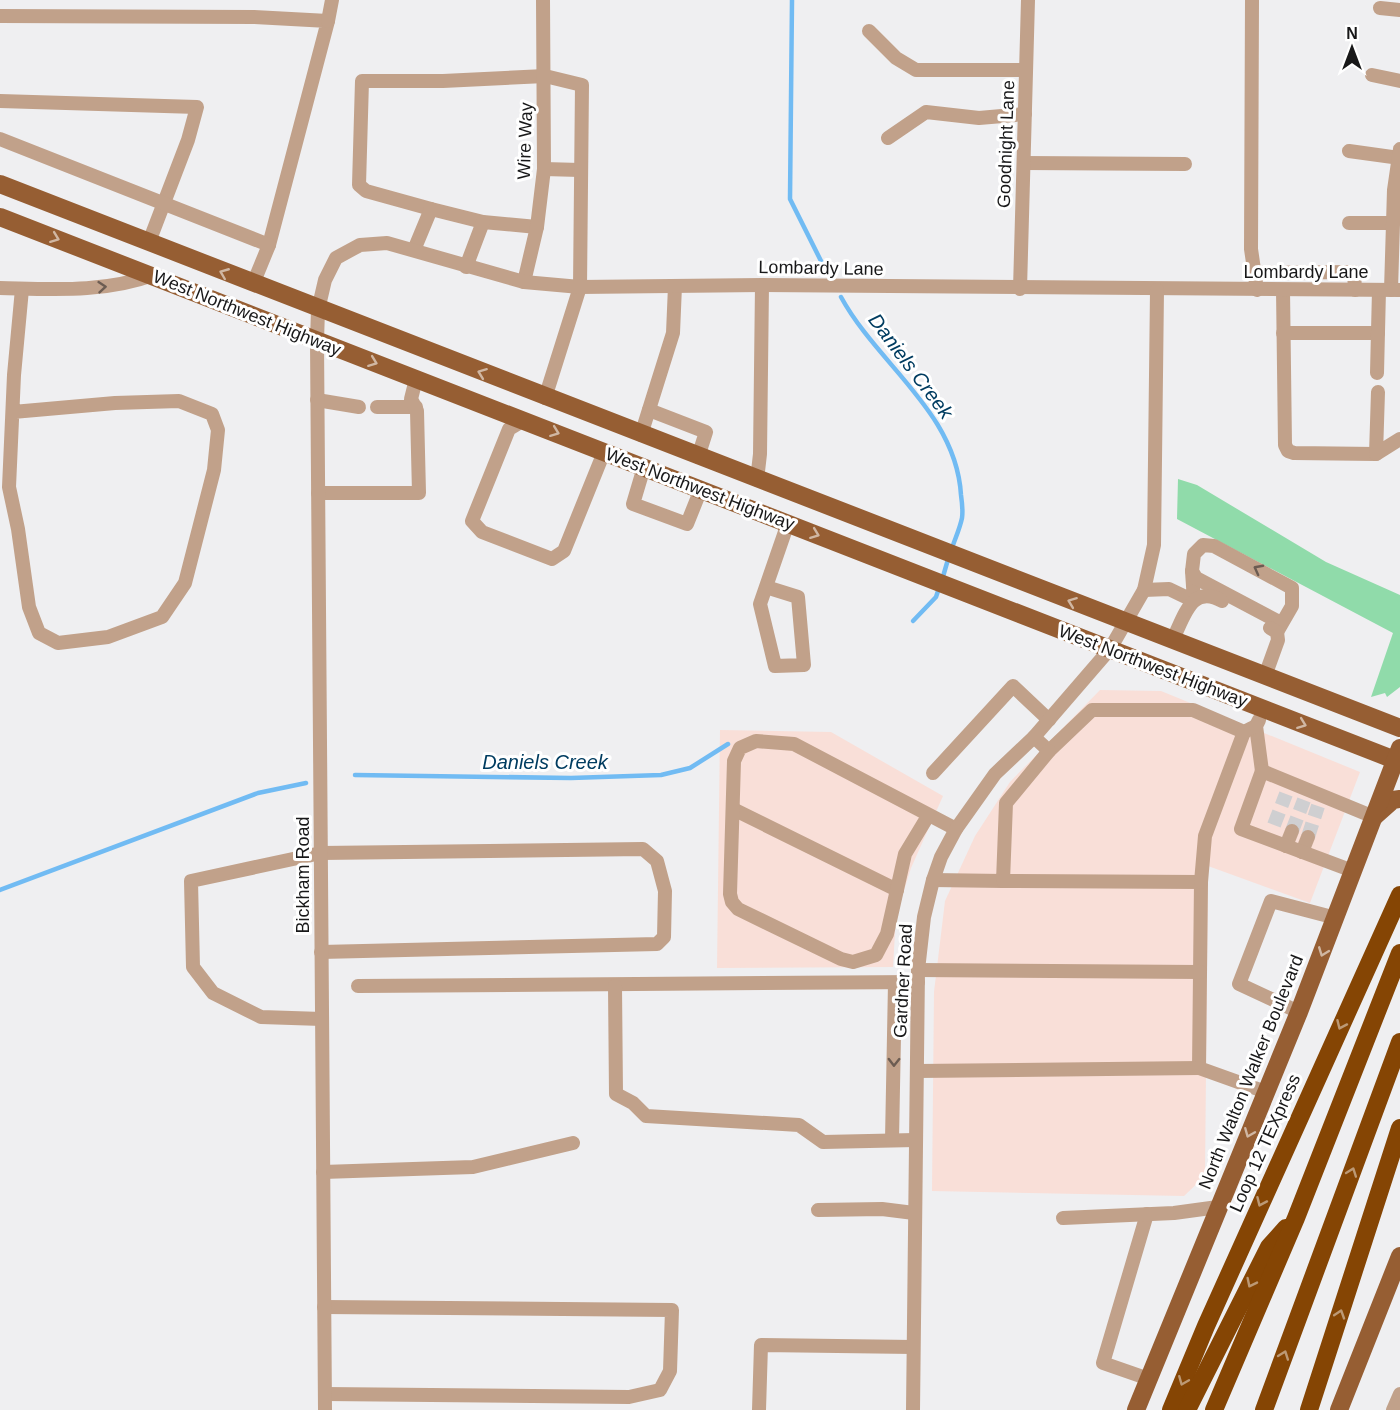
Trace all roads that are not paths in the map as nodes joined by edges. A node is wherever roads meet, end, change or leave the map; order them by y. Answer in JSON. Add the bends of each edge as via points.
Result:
{"nodes":[{"id":1,"x":332,"y":0,"type":"edge"},
{"id":2,"x":543,"y":0,"type":"edge"},
{"id":3,"x":1028,"y":0,"type":"edge"},
{"id":4,"x":1252,"y":0,"type":"edge"},
{"id":5,"x":1380,"y":8,"type":"dead end"},
{"id":6,"x":1400,"y":10,"type":"edge"},
{"id":7,"x":0,"y":16,"type":"edge"},
{"id":8,"x":328,"y":21,"type":"junction"},
{"id":9,"x":869,"y":31,"type":"dead end"},
{"id":10,"x":1026,"y":70,"type":"junction"},
{"id":11,"x":1372,"y":75,"type":"dead end"},
{"id":12,"x":545,"y":76,"type":"junction"},
{"id":13,"x":1400,"y":81,"type":"edge"},
{"id":14,"x":0,"y":101,"type":"edge"},
{"id":15,"x":1025,"y":114,"type":"junction"},
{"id":16,"x":888,"y":138,"type":"dead end"},
{"id":17,"x":0,"y":139,"type":"edge"},
{"id":18,"x":1349,"y":151,"type":"dead end"},
{"id":19,"x":1399,"y":155,"type":"edge"},
{"id":20,"x":1024,"y":163,"type":"junction"},
{"id":21,"x":1185,"y":164,"type":"dead end"},
{"id":22,"x":544,"y":169,"type":"junction"},
{"id":23,"x":580,"y":170,"type":"junction"},
{"id":24,"x":0,"y":184,"type":"edge"},
{"id":25,"x":163,"y":205,"type":"junction"},
{"id":26,"x":431,"y":208,"type":"junction"},
{"id":27,"x":0,"y":217,"type":"edge"},
{"id":28,"x":483,"y":222,"type":"junction"},
{"id":29,"x":1349,"y":223,"type":"dead end"},
{"id":30,"x":1393,"y":223,"type":"junction"},
{"id":31,"x":537,"y":227,"type":"junction"},
{"id":32,"x":148,"y":243,"type":"junction"},
{"id":33,"x":269,"y":245,"type":"junction"},
{"id":34,"x":414,"y":250,"type":"junction"},
{"id":35,"x":466,"y":267,"type":"junction"},
{"id":36,"x":1255,"y":273,"type":"junction"},
{"id":37,"x":153,"y":275,"type":"junction"},
{"id":38,"x":524,"y":282,"type":"junction"},
{"id":39,"x":253,"y":284,"type":"junction"},
{"id":40,"x":762,"y":285,"type":"junction"},
{"id":41,"x":675,"y":286,"type":"junction"},
{"id":42,"x":580,"y":287,"type":"junction"},
{"id":43,"x":0,"y":288,"type":"edge"},
{"id":44,"x":22,"y":289,"type":"junction"},
{"id":45,"x":1020,"y":289,"type":"junction"},
{"id":46,"x":1157,"y":290,"type":"junction"},
{"id":47,"x":1257,"y":290,"type":"junction"},
{"id":48,"x":1283,"y":290,"type":"junction"},
{"id":49,"x":1355,"y":290,"type":"junction"},
{"id":50,"x":1390,"y":290,"type":"edge"},
{"id":51,"x":318,"y":310,"type":"junction"},
{"id":52,"x":1283,"y":333,"type":"junction"},
{"id":53,"x":1378,"y":333,"type":"junction"},
{"id":54,"x":317,"y":341,"type":"junction"},
{"id":55,"x":1377,"y":373,"type":"dead end"},
{"id":56,"x":416,"y":379,"type":"junction"},
{"id":57,"x":1378,"y":392,"type":"dead end"},
{"id":58,"x":540,"y":396,"type":"junction"},
{"id":59,"x":317,"y":400,"type":"junction"},
{"id":60,"x":359,"y":406,"type":"dead end"},
{"id":61,"x":377,"y":407,"type":"dead end"},
{"id":62,"x":416,"y":408,"type":"junction"},
{"id":63,"x":649,"y":410,"type":"junction"},
{"id":64,"x":13,"y":412,"type":"junction"},
{"id":65,"x":524,"y":420,"type":"junction"},
{"id":66,"x":641,"y":435,"type":"junction"},
{"id":67,"x":1400,"y":439,"type":"edge"},
{"id":68,"x":604,"y":452,"type":"junction"},
{"id":69,"x":1376,"y":454,"type":"junction"},
{"id":70,"x":705,"y":460,"type":"junction"},
{"id":71,"x":644,"y":467,"type":"junction"},
{"id":72,"x":757,"y":480,"type":"junction"},
{"id":73,"x":701,"y":489,"type":"junction"},
{"id":74,"x":318,"y":493,"type":"junction"},
{"id":75,"x":788,"y":523,"type":"junction"},
{"id":76,"x":1192,"y":571,"type":"junction"},
{"id":77,"x":766,"y":587,"type":"junction"},
{"id":78,"x":1144,"y":590,"type":"junction"},
{"id":79,"x":1194,"y":601,"type":"junction"},
{"id":80,"x":1127,"y":623,"type":"junction"},
{"id":81,"x":1279,"y":627,"type":"junction"},
{"id":82,"x":1172,"y":641,"type":"junction"},
{"id":83,"x":1110,"y":649,"type":"junction"},
{"id":84,"x":1265,"y":676,"type":"junction"},
{"id":85,"x":1264,"y":709,"type":"junction"},
{"id":86,"x":1049,"y":720,"type":"junction"},
{"id":87,"x":1400,"y":728,"type":"edge"},
{"id":88,"x":1250,"y":729,"type":"junction"},
{"id":89,"x":1034,"y":737,"type":"junction"},
{"id":90,"x":1049,"y":751,"type":"junction"},
{"id":91,"x":1399,"y":757,"type":"edge"},
{"id":92,"x":1262,"y":771,"type":"junction"},
{"id":93,"x":933,"y":773,"type":"dead end"},
{"id":94,"x":1400,"y":799,"type":"edge"},
{"id":95,"x":733,"y":809,"type":"junction"},
{"id":96,"x":928,"y":816,"type":"junction"},
{"id":97,"x":1374,"y":817,"type":"junction"},
{"id":98,"x":1274,"y":825,"type":"tunnel mouth"},
{"id":99,"x":956,"y":829,"type":"junction"},
{"id":100,"x":1292,"y":831,"type":"tunnel mouth"},
{"id":101,"x":1308,"y":837,"type":"tunnel mouth"},
{"id":102,"x":1269,"y":839,"type":"junction"},
{"id":103,"x":1287,"y":846,"type":"junction"},
{"id":104,"x":1302,"y":852,"type":"junction"},
{"id":105,"x":321,"y":853,"type":"junction"},
{"id":106,"x":1353,"y":871,"type":"junction"},
{"id":107,"x":933,"y":880,"type":"junction"},
{"id":108,"x":1003,"y":881,"type":"junction"},
{"id":109,"x":1201,"y":882,"type":"junction"},
{"id":110,"x":897,"y":890,"type":"junction"},
{"id":111,"x":1400,"y":895,"type":"edge"},
{"id":112,"x":1336,"y":918,"type":"junction"},
{"id":113,"x":321,"y":952,"type":"junction"},
{"id":114,"x":1400,"y":953,"type":"edge"},
{"id":115,"x":1200,"y":972,"type":"junction"},
{"id":116,"x":918,"y":976,"type":"junction"},
{"id":117,"x":895,"y":983,"type":"junction"},
{"id":118,"x":358,"y":986,"type":"dead end"},
{"id":119,"x":615,"y":986,"type":"junction"},
{"id":120,"x":1299,"y":1012,"type":"junction"},
{"id":121,"x":322,"y":1019,"type":"junction"},
{"id":122,"x":1400,"y":1042,"type":"edge"},
{"id":123,"x":1199,"y":1068,"type":"junction"},
{"id":124,"x":917,"y":1071,"type":"junction"},
{"id":125,"x":1266,"y":1092,"type":"junction"},
{"id":126,"x":1400,"y":1128,"type":"edge"},
{"id":127,"x":892,"y":1140,"type":"junction"},
{"id":128,"x":915,"y":1140,"type":"junction"},
{"id":129,"x":573,"y":1143,"type":"dead end"},
{"id":130,"x":323,"y":1172,"type":"junction"},
{"id":131,"x":1218,"y":1207,"type":"junction"},
{"id":132,"x":818,"y":1210,"type":"dead end"},
{"id":133,"x":914,"y":1213,"type":"junction"},
{"id":134,"x":1148,"y":1214,"type":"junction"},
{"id":135,"x":1063,"y":1218,"type":"dead end"},
{"id":136,"x":1296,"y":1218,"type":"junction"},
{"id":137,"x":1400,"y":1256,"type":"edge"},
{"id":138,"x":324,"y":1307,"type":"junction"},
{"id":139,"x":913,"y":1347,"type":"junction"},
{"id":140,"x":1149,"y":1379,"type":"junction"},
{"id":141,"x":325,"y":1394,"type":"junction"},
{"id":142,"x":1400,"y":1394,"type":"edge"},
{"id":143,"x":325,"y":1410,"type":"edge"},
{"id":144,"x":759,"y":1410,"type":"edge"},
{"id":145,"x":913,"y":1410,"type":"edge"},
{"id":146,"x":1137,"y":1410,"type":"edge"},
{"id":147,"x":1171,"y":1410,"type":"edge"},
{"id":148,"x":1187,"y":1410,"type":"edge"},
{"id":149,"x":1214,"y":1410,"type":"edge"},
{"id":150,"x":1264,"y":1410,"type":"edge"},
{"id":151,"x":1309,"y":1410,"type":"edge"},
{"id":152,"x":1339,"y":1410,"type":"edge"},
{"id":153,"x":1393,"y":1410,"type":"edge"}],
"edges":[{"from":1,"to":8,"type":"street"},
{"from":2,"to":12,"type":"street","name":"Wire Way"},
{"from":3,"to":10,"type":"street","name":"Goodnight Lane"},
{"from":4,"to":36,"type":"street","via":[[1251,249]]},
{"from":5,"to":6,"type":"street"},
{"from":7,"to":8,"type":"street"},
{"from":8,"to":33,"type":"street"},
{"from":9,"to":10,"type":"street","via":[[896,58],[916,70]]},
{"from":10,"to":15,"type":"street","name":"Goodnight Lane"},
{"from":11,"to":13,"type":"street"},
{"from":12,"to":22,"type":"street","name":"Wire Way"},
{"from":12,"to":23,"type":"street","via":[[582,85]]},
{"from":12,"to":26,"type":"street","via":[[362,81],[359,185],[366,191]]},
{"from":14,"to":25,"type":"street","via":[[197,107]]},
{"from":15,"to":16,"type":"street","via":[[979,118],[926,112]]},
{"from":15,"to":20,"type":"street","name":"Goodnight Lane"},
{"from":17,"to":25,"type":"street"},
{"from":18,"to":19,"type":"street"},
{"from":19,"to":30,"type":"street"},
{"from":20,"to":21,"type":"street"},
{"from":20,"to":45,"type":"street","name":"Goodnight Lane"},
{"from":22,"to":23,"type":"street"},
{"from":22,"to":31,"type":"street","name":"Wire Way"},
{"from":23,"to":42,"type":"street"},
{"from":24,"to":32,"type":"main road","name":"West Northwest Highway"},
{"from":25,"to":32,"type":"street"},
{"from":25,"to":33,"type":"street"},
{"from":26,"to":28,"type":"street"},
{"from":26,"to":34,"type":"street"},
{"from":27,"to":37,"type":"main road","name":"West Northwest Highway","one_way":true},
{"from":28,"to":31,"type":"street"},
{"from":28,"to":35,"type":"street"},
{"from":29,"to":30,"type":"street"},
{"from":30,"to":50,"type":"street"},
{"from":31,"to":38,"type":"street","name":"Wire Way"},
{"from":39,"to":32,"type":"main road","name":"West Northwest Highway","one_way":true},
{"from":33,"to":39,"type":"street"},
{"from":34,"to":35,"type":"street","name":"Lombardy Lane"},
{"from":34,"to":51,"type":"street","name":"Lombardy Lane","via":[[387,243],[360,245],[336,258],[325,280]]},
{"from":35,"to":38,"type":"street","name":"Lombardy Lane"},
{"from":36,"to":47,"type":"street"},
{"from":36,"to":49,"type":"street","via":[[1354,272]]},
{"from":44,"to":37,"type":"street","one_way":true,"via":[[128,285]]},
{"from":37,"to":54,"type":"main road","name":"West Northwest Highway"},
{"from":38,"to":42,"type":"street","name":"Lombardy Lane"},
{"from":39,"to":51,"type":"main road","name":"West Northwest Highway"},
{"from":40,"to":41,"type":"street","name":"Lombardy Lane"},
{"from":40,"to":45,"type":"street","name":"Lombardy Lane"},
{"from":40,"to":72,"type":"street"},
{"from":41,"to":42,"type":"street","name":"Lombardy Lane"},
{"from":41,"to":63,"type":"street","via":[[674,333]]},
{"from":42,"to":58,"type":"street"},
{"from":43,"to":44,"type":"street"},
{"from":44,"to":64,"type":"street"},
{"from":45,"to":46,"type":"street","name":"Lombardy Lane"},
{"from":46,"to":47,"type":"street","name":"Lombardy Lane"},
{"from":46,"to":78,"type":"street","name":"Gardner Road","via":[[1154,545]]},
{"from":47,"to":48,"type":"street","name":"Lombardy Lane"},
{"from":48,"to":49,"type":"street","name":"Lombardy Lane"},
{"from":48,"to":52,"type":"street"},
{"from":49,"to":50,"type":"street","name":"Lombardy Lane"},
{"from":50,"to":53,"type":"street"},
{"from":51,"to":54,"type":"street","name":"Lombardy Lane"},
{"from":58,"to":51,"type":"main road","name":"West Northwest Highway","one_way":true},
{"from":52,"to":53,"type":"street"},
{"from":52,"to":69,"type":"street","via":[[1288,451]]},
{"from":53,"to":55,"type":"street"},
{"from":54,"to":56,"type":"main road","name":"West Northwest Highway","one_way":true},
{"from":54,"to":59,"type":"street","name":"Bickham Road"},
{"from":56,"to":62,"type":"street","via":[[411,399]]},
{"from":56,"to":65,"type":"main road","name":"West Northwest Highway"},
{"from":57,"to":69,"type":"street"},
{"from":58,"to":65,"type":"main road"},
{"from":58,"to":66,"type":"main road","name":"West Northwest Highway"},
{"from":59,"to":60,"type":"street"},
{"from":59,"to":74,"type":"street","name":"Bickham Road"},
{"from":61,"to":62,"type":"street"},
{"from":62,"to":74,"type":"street","via":[[419,493]]},
{"from":63,"to":66,"type":"street"},
{"from":63,"to":70,"type":"street","via":[[706,432]]},
{"from":64,"to":64,"type":"street","via":[[9,487],[29,607],[39,633],[58,643],[108,637],[162,617],[186,583],[214,470],[218,430],[212,414],[179,401]]},
{"from":65,"to":68,"type":"main road","name":"West Northwest Highway","one_way":true},
{"from":65,"to":68,"type":"street","via":[[509,429],[472,520],[482,532],[552,559],[564,551]]},
{"from":66,"to":70,"type":"main road","name":"West Northwest Highway"},
{"from":67,"to":69,"type":"street"},
{"from":68,"to":71,"type":"main road","name":"West Northwest Highway"},
{"from":70,"to":72,"type":"main road","name":"West Northwest Highway"},
{"from":70,"to":73,"type":"main road"},
{"from":71,"to":73,"type":"main road","name":"West Northwest Highway"},
{"from":71,"to":73,"type":"street","via":[[633,504],[687,524]]},
{"from":80,"to":72,"type":"main road","name":"West Northwest Highway","one_way":true},
{"from":73,"to":75,"type":"main road","name":"West Northwest Highway"},
{"from":74,"to":105,"type":"street","name":"Bickham Road"},
{"from":75,"to":77,"type":"street"},
{"from":75,"to":83,"type":"main road","name":"West Northwest Highway","one_way":true},
{"from":76,"to":79,"type":"street"},
{"from":76,"to":81,"type":"street","via":[[1196,578]]},
{"from":81,"to":76,"type":"street","one_way":true,"via":[[1292,606],[1292,588],[1214,546],[1203,544],[1194,554]]},
{"from":77,"to":77,"type":"street","via":[[760,603],[775,666],[804,665],[798,597]]},
{"from":78,"to":79,"type":"street","via":[[1169,589]]},
{"from":78,"to":80,"type":"street","name":"Gardner Road"},
{"from":79,"to":81,"type":"street","via":[[1200,595],[1211,594]]},
{"from":79,"to":82,"type":"street"},
{"from":80,"to":82,"type":"main road","name":"West Northwest Highway"},
{"from":80,"to":83,"type":"street","name":"Gardner Road"},
{"from":81,"to":84,"type":"street"},
{"from":82,"to":84,"type":"main road","name":"West Northwest Highway"},
{"from":83,"to":85,"type":"main road","name":"West Northwest Highway"},
{"from":83,"to":86,"type":"street","name":"Gardner Road"},
{"from":84,"to":87,"type":"main road","name":"West Northwest Highway"},
{"from":85,"to":88,"type":"street"},
{"from":85,"to":91,"type":"main road","name":"West Northwest Highway","one_way":true},
{"from":86,"to":89,"type":"street","name":"Gardner Road"},
{"from":86,"to":93,"type":"street","via":[[1013,687]]},
{"from":88,"to":90,"type":"street","via":[[1193,710],[1092,710]]},
{"from":88,"to":92,"type":"street"},
{"from":88,"to":109,"type":"street","via":[[1205,836]]},
{"from":89,"to":90,"type":"street"},
{"from":89,"to":99,"type":"street","name":"Gardner Road","via":[[995,774]]},
{"from":90,"to":108,"type":"street","via":[[1006,803]]},
{"from":91,"to":97,"type":"main road","name":"North Walton Walker Boulevard"},
{"from":92,"to":97,"type":"street","via":[[1288,789]]},
{"from":92,"to":102,"type":"street","via":[[1241,829]]},
{"from":94,"to":97,"type":"main road"},
{"from":95,"to":96,"type":"street","via":[[734,761],[740,748],[756,741],[794,744]]},
{"from":95,"to":110,"type":"street"},
{"from":95,"to":110,"type":"street","via":[[732,902],[738,909],[798,939],[853,962],[876,955],[887,934]]},
{"from":96,"to":99,"type":"street"},
{"from":96,"to":110,"type":"street","via":[[906,854]]},
{"from":97,"to":106,"type":"main road","name":"North Walton Walker Boulevard"},
{"from":98,"to":102,"type":"street"},
{"from":99,"to":107,"type":"street","name":"Gardner Road"},
{"from":100,"to":103,"type":"street"},
{"from":101,"to":104,"type":"street"},
{"from":102,"to":103,"type":"street"},
{"from":103,"to":104,"type":"street"},
{"from":104,"to":106,"type":"street"},
{"from":105,"to":113,"type":"street","name":"Bickham Road"},
{"from":105,"to":113,"type":"street","via":[[643,849],[657,861],[664,891],[663,937],[657,944]]},
{"from":105,"to":121,"type":"street","via":[[191,881],[193,967],[213,993],[261,1017]]},
{"from":106,"to":112,"type":"main road","name":"North Walton Walker Boulevard"},
{"from":107,"to":108,"type":"street"},
{"from":107,"to":116,"type":"street","name":"Gardner Road","via":[[924,917]]},
{"from":108,"to":109,"type":"street"},
{"from":109,"to":115,"type":"street"},
{"from":111,"to":147,"type":"highway","name":"Loop 12 TEXpress","one_way":true},
{"from":112,"to":120,"type":"main road","name":"North Walton Walker Boulevard","one_way":true},
{"from":112,"to":120,"type":"street","via":[[1271,901],[1239,984]]},
{"from":113,"to":121,"type":"street","name":"Bickham Road"},
{"from":114,"to":136,"type":"highway"},
{"from":115,"to":116,"type":"street"},
{"from":115,"to":123,"type":"street"},
{"from":116,"to":117,"type":"street"},
{"from":116,"to":124,"type":"street","name":"Gardner Road"},
{"from":117,"to":119,"type":"street"},
{"from":117,"to":127,"type":"street","one_way":true},
{"from":118,"to":119,"type":"street"},
{"from":119,"to":127,"type":"street","via":[[616,1094],[646,1116],[799,1125],[824,1142]]},
{"from":120,"to":125,"type":"main road","name":"North Walton Walker Boulevard"},
{"from":121,"to":130,"type":"street","name":"Bickham Road"},
{"from":150,"to":122,"type":"highway","one_way":true},
{"from":123,"to":124,"type":"street"},
{"from":123,"to":125,"type":"street"},
{"from":124,"to":128,"type":"street","name":"Gardner Road"},
{"from":125,"to":131,"type":"main road","name":"North Walton Walker Boulevard","one_way":true},
{"from":151,"to":126,"type":"highway","one_way":true},
{"from":127,"to":128,"type":"street"},
{"from":128,"to":133,"type":"street","name":"Gardner Road"},
{"from":129,"to":130,"type":"street","via":[[473,1167]]},
{"from":130,"to":138,"type":"street","name":"Bickham Road"},
{"from":131,"to":134,"type":"street"},
{"from":131,"to":140,"type":"main road","name":"North Walton Walker Boulevard"},
{"from":132,"to":133,"type":"street"},
{"from":133,"to":139,"type":"street","name":"Gardner Road"},
{"from":134,"to":135,"type":"street"},
{"from":134,"to":140,"type":"street","via":[[1103,1363]]},
{"from":136,"to":148,"type":"highway","one_way":true,"via":[[1269,1247]]},
{"from":136,"to":149,"type":"highway"},
{"from":137,"to":152,"type":"main road"},
{"from":138,"to":141,"type":"street","name":"Bickham Road"},
{"from":138,"to":141,"type":"street","via":[[672,1310],[670,1371],[660,1390],[629,1397]]},
{"from":139,"to":144,"type":"street","via":[[761,1345]]},
{"from":139,"to":145,"type":"street","name":"Gardner Road"},
{"from":140,"to":146,"type":"main road","name":"North Walton Walker Boulevard"},
{"from":141,"to":143,"type":"street","name":"Bickham Road"},
{"from":142,"to":153,"type":"street"}]}
